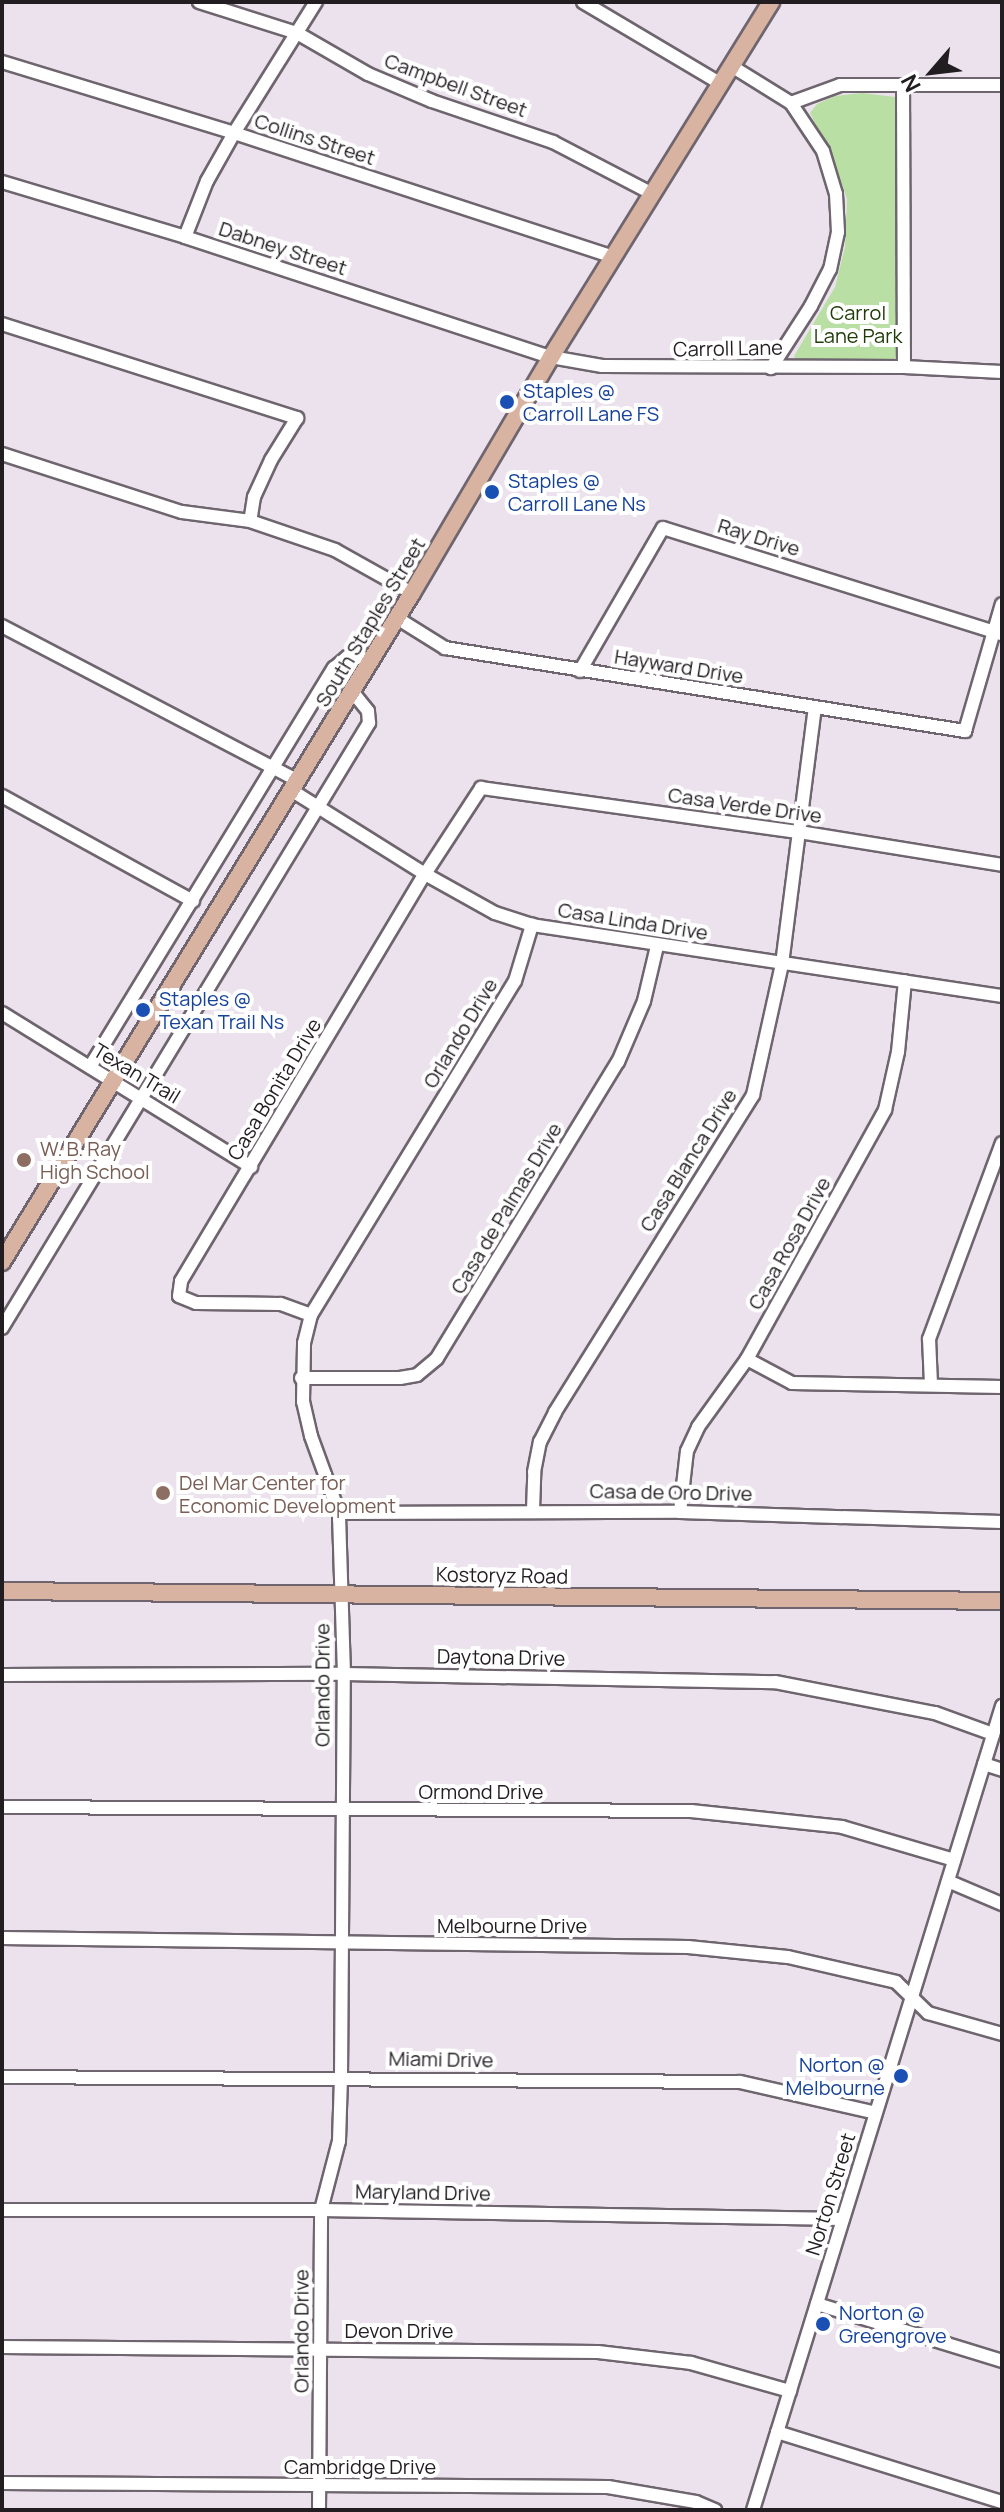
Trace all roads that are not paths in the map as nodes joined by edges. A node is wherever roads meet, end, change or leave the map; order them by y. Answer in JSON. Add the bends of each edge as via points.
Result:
{"nodes":[{"id":1,"x":199,"y":2,"type":"edge"},
{"id":2,"x":316,"y":2,"type":"edge"},
{"id":3,"x":583,"y":2,"type":"edge"},
{"id":4,"x":771,"y":2,"type":"edge"},
{"id":5,"x":297,"y":33,"type":"junction"},
{"id":6,"x":2,"y":62,"type":"edge"},
{"id":7,"x":733,"y":67,"type":"junction"},
{"id":8,"x":721,"y":84,"type":"junction"},
{"id":9,"x":903,"y":85,"type":"junction"},
{"id":10,"x":1002,"y":85,"type":"edge"},
{"id":11,"x":791,"y":103,"type":"junction"},
{"id":12,"x":234,"y":133,"type":"junction"},
{"id":13,"x":2,"y":182,"type":"edge"},
{"id":14,"x":653,"y":194,"type":"junction"},
{"id":15,"x":185,"y":237,"type":"junction"},
{"id":16,"x":613,"y":257,"type":"junction"},
{"id":17,"x":2,"y":324,"type":"edge"},
{"id":18,"x":551,"y":357,"type":"junction"},
{"id":19,"x":904,"y":367,"type":"junction"},
{"id":20,"x":771,"y":368,"type":"junction"},
{"id":21,"x":1002,"y":372,"type":"edge"},
{"id":22,"x":2,"y":454,"type":"edge"},
{"id":23,"x":250,"y":521,"type":"junction"},
{"id":24,"x":412,"y":593,"type":"junction"},
{"id":25,"x":1002,"y":604,"type":"edge"},
{"id":26,"x":397,"y":618,"type":"junction"},
{"id":27,"x":2,"y":626,"type":"edge"},
{"id":28,"x":998,"y":633,"type":"edge"},
{"id":29,"x":371,"y":659,"type":"junction"},
{"id":30,"x":580,"y":671,"type":"junction"},
{"id":31,"x":352,"y":691,"type":"junction"},
{"id":32,"x":815,"y":707,"type":"junction"},
{"id":33,"x":274,"y":768,"type":"junction"},
{"id":34,"x":294,"y":785,"type":"junction"},
{"id":35,"x":481,"y":788,"type":"joint"},
{"id":36,"x":2,"y":796,"type":"edge"},
{"id":37,"x":318,"y":807,"type":"junction"},
{"id":38,"x":799,"y":832,"type":"junction"},
{"id":39,"x":1002,"y":865,"type":"edge"},
{"id":40,"x":425,"y":874,"type":"junction"},
{"id":41,"x":193,"y":901,"type":"junction"},
{"id":42,"x":532,"y":925,"type":"junction"},
{"id":43,"x":657,"y":946,"type":"junction"},
{"id":44,"x":782,"y":964,"type":"junction"},
{"id":45,"x":905,"y":981,"type":"junction"},
{"id":46,"x":1002,"y":996,"type":"edge"},
{"id":47,"x":2,"y":1013,"type":"edge"},
{"id":48,"x":90,"y":1067,"type":"junction"},
{"id":49,"x":112,"y":1081,"type":"junction"},
{"id":50,"x":142,"y":1099,"type":"junction"},
{"id":51,"x":1002,"y":1143,"type":"edge"},
{"id":52,"x":251,"y":1167,"type":"junction"},
{"id":53,"x":2,"y":1262,"type":"edge"},
{"id":54,"x":311,"y":1315,"type":"junction"},
{"id":55,"x":2,"y":1328,"type":"edge"},
{"id":56,"x":747,"y":1359,"type":"junction"},
{"id":57,"x":301,"y":1378,"type":"junction"},
{"id":58,"x":931,"y":1384,"type":"junction"},
{"id":59,"x":1002,"y":1387,"type":"edge"},
{"id":60,"x":533,"y":1510,"type":"junction"},
{"id":61,"x":680,"y":1512,"type":"junction"},
{"id":62,"x":339,"y":1513,"type":"junction"},
{"id":63,"x":1002,"y":1522,"type":"edge"},
{"id":64,"x":2,"y":1591,"type":"edge"},
{"id":65,"x":342,"y":1593,"type":"junction"},
{"id":66,"x":1002,"y":1601,"type":"edge"},
{"id":67,"x":344,"y":1674,"type":"junction"},
{"id":68,"x":2,"y":1675,"type":"edge"},
{"id":69,"x":1002,"y":1706,"type":"edge"},
{"id":70,"x":993,"y":1734,"type":"junction"},
{"id":71,"x":984,"y":1764,"type":"junction"},
{"id":72,"x":1002,"y":1770,"type":"edge"},
{"id":73,"x":2,"y":1807,"type":"edge"},
{"id":74,"x":341,"y":1811,"type":"junction"},
{"id":75,"x":954,"y":1860,"type":"junction"},
{"id":76,"x":948,"y":1881,"type":"junction"},
{"id":77,"x":1002,"y":1904,"type":"edge"},
{"id":78,"x":2,"y":1938,"type":"edge"},
{"id":79,"x":343,"y":1944,"type":"junction"},
{"id":80,"x":913,"y":1995,"type":"junction"},
{"id":81,"x":1002,"y":2034,"type":"edge"},
{"id":82,"x":2,"y":2077,"type":"edge"},
{"id":83,"x":341,"y":2078,"type":"junction"},
{"id":84,"x":876,"y":2113,"type":"junction"},
{"id":85,"x":2,"y":2210,"type":"edge"},
{"id":86,"x":321,"y":2210,"type":"junction"},
{"id":87,"x":843,"y":2219,"type":"junction"},
{"id":88,"x":817,"y":2304,"type":"junction"},
{"id":89,"x":2,"y":2347,"type":"edge"},
{"id":90,"x":321,"y":2350,"type":"junction"},
{"id":91,"x":1002,"y":2361,"type":"edge"},
{"id":92,"x":790,"y":2391,"type":"junction"},
{"id":93,"x":777,"y":2432,"type":"junction"},
{"id":94,"x":2,"y":2483,"type":"edge"},
{"id":95,"x":320,"y":2485,"type":"junction"},
{"id":96,"x":1002,"y":2502,"type":"edge"},
{"id":97,"x":319,"y":2510,"type":"edge"},
{"id":98,"x":715,"y":2510,"type":"edge"},
{"id":99,"x":753,"y":2510,"type":"edge"}],
"edges":[{"from":1,"to":5,"type":"street","name":"Campbell Street"},
{"from":2,"to":5,"type":"street"},
{"from":3,"to":8,"type":"street"},
{"from":4,"to":7,"type":"main road","name":"South Staples Street"},
{"from":5,"to":12,"type":"street"},
{"from":5,"to":14,"type":"street","name":"Campbell Street","via":[[368,74],[553,142]]},
{"from":6,"to":12,"type":"street","name":"Collins Street"},
{"from":7,"to":8,"type":"main road","name":"South Staples Street"},
{"from":7,"to":11,"type":"street"},
{"from":8,"to":14,"type":"main road","name":"South Staples Street"},
{"from":9,"to":10,"type":"street"},
{"from":9,"to":11,"type":"street","via":[[840,85]]},
{"from":9,"to":19,"type":"street"},
{"from":11,"to":20,"type":"street","via":[[823,151],[836,194],[838,232],[824,281]]},
{"from":12,"to":15,"type":"street"},
{"from":12,"to":16,"type":"street","name":"Collins Street"},
{"from":13,"to":15,"type":"street","name":"Dabney Street"},
{"from":14,"to":16,"type":"main road","name":"South Staples Street"},
{"from":15,"to":18,"type":"street","name":"Dabney Street"},
{"from":16,"to":18,"type":"main road","name":"South Staples Street"},
{"from":17,"to":23,"type":"street","via":[[297,418],[254,497]]},
{"from":18,"to":20,"type":"street","name":"Carroll Lane","via":[[643,369]]},
{"from":18,"to":24,"type":"main road","name":"South Staples Street"},
{"from":19,"to":20,"type":"street","name":"Carroll Lane"},
{"from":19,"to":21,"type":"street","name":"Carroll Lane"},
{"from":22,"to":23,"type":"street","via":[[182,512]]},
{"from":23,"to":24,"type":"street","via":[[335,550]]},
{"from":24,"to":26,"type":"main road","name":"South Staples Street"},
{"from":25,"to":28,"type":"street"},
{"from":26,"to":29,"type":"main road","name":"South Staples Street"},
{"from":26,"to":30,"type":"street","name":"Hayward Drive","via":[[445,648]]},
{"from":27,"to":33,"type":"street","name":"Casa Linda Drive"},
{"from":28,"to":30,"type":"street","name":"Ray Drive","via":[[663,528]]},
{"from":28,"to":32,"type":"street","name":"Hayward Drive","via":[[965,731]]},
{"from":29,"to":31,"type":"main road","name":"South Staples Street"},
{"from":29,"to":33,"type":"street","via":[[347,657],[334,668]]},
{"from":30,"to":32,"type":"street","name":"Hayward Drive"},
{"from":31,"to":34,"type":"main road","name":"South Staples Street"},
{"from":31,"to":37,"type":"street","via":[[368,711],[369,723]]},
{"from":32,"to":38,"type":"street","name":"Casa Blanca Drive"},
{"from":33,"to":34,"type":"street","name":"Casa Linda Drive"},
{"from":33,"to":41,"type":"street"},
{"from":34,"to":37,"type":"street","name":"Casa Linda Drive"},
{"from":34,"to":49,"type":"main road","name":"South Staples Street"},
{"from":35,"to":38,"type":"street","name":"Casa Verde Drive"},
{"from":35,"to":40,"type":"street","name":"Casa Bonita Drive"},
{"from":36,"to":41,"type":"street"},
{"from":37,"to":40,"type":"street","name":"Casa Linda Drive"},
{"from":37,"to":50,"type":"street"},
{"from":38,"to":39,"type":"street","name":"Casa Verde Drive"},
{"from":38,"to":44,"type":"street","name":"Casa Blanca Drive"},
{"from":40,"to":42,"type":"street","name":"Casa Linda Drive","via":[[495,913]]},
{"from":40,"to":52,"type":"street","name":"Casa Bonita Drive"},
{"from":41,"to":48,"type":"street"},
{"from":42,"to":43,"type":"street","name":"Casa Linda Drive"},
{"from":42,"to":54,"type":"street","name":"Orlando Drive","via":[[515,981]]},
{"from":43,"to":44,"type":"street","name":"Casa Linda Drive"},
{"from":43,"to":57,"type":"street","name":"Casa de Palmas Drive","via":[[644,1001],[618,1062],[437,1358],[417,1375],[400,1378]]},
{"from":44,"to":45,"type":"street","name":"Casa Linda Drive"},
{"from":44,"to":60,"type":"street","name":"Casa Blanca Drive","via":[[753,1095],[555,1412],[540,1442]]},
{"from":45,"to":46,"type":"street","name":"Casa Linda Drive"},
{"from":45,"to":56,"type":"street","name":"Casa Rosa Drive","via":[[885,1110]]},
{"from":47,"to":48,"type":"street","name":"Texan Trail"},
{"from":48,"to":49,"type":"street","name":"Texan Trail"},
{"from":49,"to":50,"type":"street","name":"Texan Trail"},
{"from":49,"to":53,"type":"main road","name":"South Staples Street"},
{"from":50,"to":52,"type":"street","name":"Texan Trail"},
{"from":50,"to":55,"type":"street"},
{"from":51,"to":58,"type":"street","via":[[929,1339]]},
{"from":52,"to":54,"type":"street","name":"Casa Bonita Drive","via":[[181,1281],[179,1296],[196,1303],[280,1304]]},
{"from":54,"to":57,"type":"street","name":"Orlando Drive"},
{"from":56,"to":58,"type":"street","via":[[792,1383]]},
{"from":56,"to":61,"type":"street","name":"Casa Rosa Drive","via":[[687,1451]]},
{"from":57,"to":62,"type":"street","name":"Orlando Drive","via":[[311,1436]]},
{"from":58,"to":59,"type":"street"},
{"from":60,"to":61,"type":"street","name":"Casa de Oro Drive"},
{"from":60,"to":62,"type":"street","name":"Casa de Oro Drive"},
{"from":61,"to":63,"type":"street","name":"Casa de Oro Drive"},
{"from":62,"to":65,"type":"street","name":"Orlando Drive"},
{"from":64,"to":65,"type":"main road","name":"Kostoryz Road"},
{"from":65,"to":66,"type":"main road","name":"Kostoryz Road"},
{"from":65,"to":67,"type":"street","name":"Orlando Drive"},
{"from":67,"to":68,"type":"street","name":"Daytona Drive"},
{"from":67,"to":70,"type":"street","name":"Daytona Drive","via":[[775,1682],[935,1713]]},
{"from":67,"to":74,"type":"street","name":"Orlando Drive"},
{"from":69,"to":70,"type":"street","name":"Norton Street"},
{"from":70,"to":71,"type":"street","name":"Norton Street"},
{"from":71,"to":72,"type":"street"},
{"from":71,"to":75,"type":"street","name":"Norton Street"},
{"from":73,"to":74,"type":"street","name":"Ormond Drive"},
{"from":74,"to":75,"type":"street","name":"Ormond Drive","via":[[691,1811],[764,1816],[842,1827]]},
{"from":74,"to":79,"type":"street","name":"Orlando Drive"},
{"from":75,"to":76,"type":"street","name":"Norton Street"},
{"from":76,"to":77,"type":"street"},
{"from":76,"to":80,"type":"street","name":"Norton Street"},
{"from":78,"to":79,"type":"street","name":"Melbourne Drive"},
{"from":79,"to":80,"type":"street","name":"Melbourne Drive","via":[[688,1947],[836,1966],[896,1982]]},
{"from":79,"to":83,"type":"street","name":"Orlando Drive"},
{"from":80,"to":81,"type":"street","name":"Melbourne Drive","via":[[928,2013]]},
{"from":80,"to":84,"type":"street","name":"Norton Street"},
{"from":82,"to":83,"type":"street","name":"Miami Drive"},
{"from":83,"to":84,"type":"street","name":"Miami Drive","via":[[740,2082]]},
{"from":83,"to":86,"type":"street","name":"Orlando Drive","via":[[339,2141]]},
{"from":84,"to":87,"type":"street","name":"Norton Street"},
{"from":85,"to":86,"type":"street","name":"Maryland Drive"},
{"from":86,"to":87,"type":"street","name":"Maryland Drive"},
{"from":86,"to":90,"type":"street","name":"Orlando Drive"},
{"from":87,"to":88,"type":"street","name":"Norton Street"},
{"from":88,"to":91,"type":"street"},
{"from":88,"to":92,"type":"street","name":"Norton Street"},
{"from":89,"to":90,"type":"street","name":"Devon Drive"},
{"from":90,"to":92,"type":"street","name":"Devon Drive","via":[[598,2352],[691,2363]]},
{"from":90,"to":95,"type":"street","name":"Orlando Drive"},
{"from":92,"to":93,"type":"street","name":"Norton Street"},
{"from":93,"to":96,"type":"street"},
{"from":93,"to":99,"type":"street","name":"Norton Street"},
{"from":94,"to":95,"type":"street","name":"Cambridge Drive"},
{"from":95,"to":97,"type":"street","name":"Orlando Drive"},
{"from":95,"to":98,"type":"street","name":"Cambridge Drive","via":[[608,2487]]}]}
